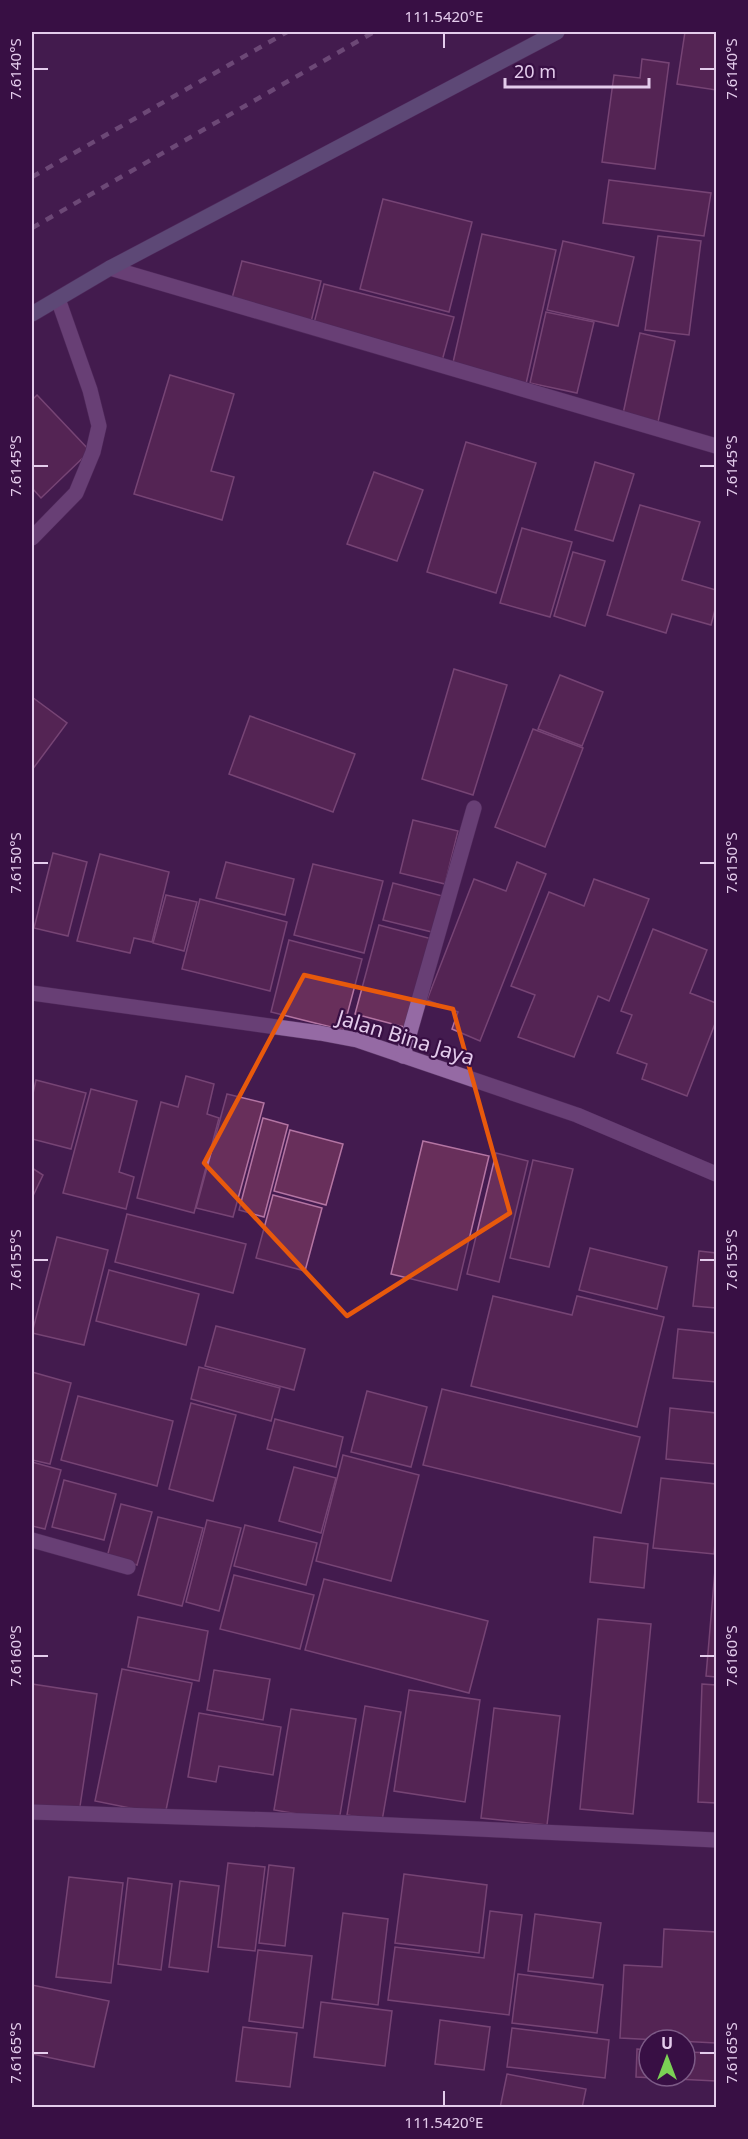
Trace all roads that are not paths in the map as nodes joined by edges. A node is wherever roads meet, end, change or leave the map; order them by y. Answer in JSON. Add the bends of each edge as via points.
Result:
{"nodes":[{"id":1,"x":557,"y":32,"type":"edge"},
{"id":2,"x":110,"y":268,"type":"junction"},
{"id":3,"x":58,"y":299,"type":"junction"},
{"id":4,"x":32,"y":314,"type":"edge"},
{"id":5,"x":717,"y":446,"type":"edge"},
{"id":6,"x":32,"y":538,"type":"edge"},
{"id":7,"x":474,"y":808,"type":"dead end"},
{"id":8,"x":32,"y":993,"type":"edge"},
{"id":9,"x":403,"y":1056,"type":"junction"},
{"id":10,"x":717,"y":1174,"type":"edge"},
{"id":11,"x":32,"y":1540,"type":"edge"},
{"id":12,"x":128,"y":1567,"type":"dead end"},
{"id":13,"x":32,"y":1812,"type":"edge"},
{"id":14,"x":717,"y":1840,"type":"edge"}],
"edges":[{"from":1,"to":2,"type":"main road"},
{"from":2,"to":3,"type":"main road"},
{"from":2,"to":5,"type":"street"},
{"from":3,"to":4,"type":"main road"},
{"from":3,"to":6,"type":"street","via":[[99,426],[76,493]]},
{"from":7,"to":9,"type":"street"},
{"from":8,"to":9,"type":"street","name":"Jalan Bina Jaya","via":[[320,1033],[357,1040]]},
{"from":9,"to":10,"type":"street","name":"Jalan Bina Jaya","via":[[577,1115]]},
{"from":11,"to":12,"type":"street"},
{"from":13,"to":14,"type":"street"}]}
